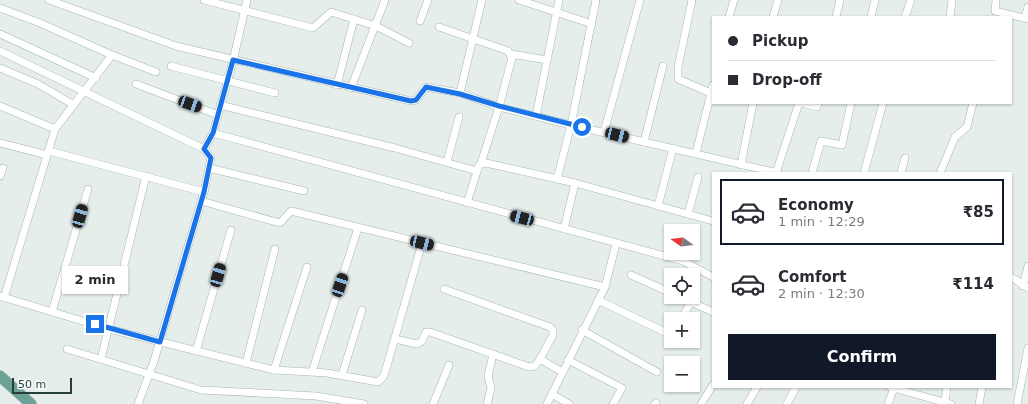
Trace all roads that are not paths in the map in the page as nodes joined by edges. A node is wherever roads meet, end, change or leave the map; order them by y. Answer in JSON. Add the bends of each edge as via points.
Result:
{"nodes":[{"id":1,"x":49,"y":0,"type":"edge"},
{"id":2,"x":204,"y":0,"type":"edge"},
{"id":3,"x":247,"y":0,"type":"edge"},
{"id":4,"x":385,"y":0,"type":"edge"},
{"id":5,"x":428,"y":0,"type":"edge"},
{"id":6,"x":482,"y":0,"type":"edge"},
{"id":7,"x":519,"y":0,"type":"edge"},
{"id":8,"x":559,"y":0,"type":"edge"},
{"id":9,"x":596,"y":0,"type":"edge"},
{"id":10,"x":640,"y":0,"type":"edge"},
{"id":11,"x":692,"y":0,"type":"edge"},
{"id":12,"x":734,"y":0,"type":"edge"},
{"id":13,"x":778,"y":0,"type":"edge"},
{"id":14,"x":840,"y":0,"type":"edge"},
{"id":15,"x":875,"y":0,"type":"edge"},
{"id":16,"x":911,"y":0,"type":"edge"},
{"id":17,"x":952,"y":0,"type":"edge"},
{"id":18,"x":996,"y":0,"type":"edge"},
{"id":19,"x":0,"y":8,"type":"edge"},
{"id":20,"x":1028,"y":8,"type":"edge"},
{"id":21,"x":244,"y":11,"type":"junction"},
{"id":22,"x":556,"y":11,"type":"junction"},
{"id":23,"x":729,"y":16,"type":"edge"},
{"id":24,"x":773,"y":16,"type":"edge"},
{"id":25,"x":836,"y":16,"type":"edge"},
{"id":26,"x":871,"y":16,"type":"edge"},
{"id":27,"x":905,"y":16,"type":"edge"},
{"id":28,"x":950,"y":16,"type":"edge"},
{"id":29,"x":1027,"y":18,"type":"edge"},
{"id":30,"x":354,"y":19,"type":"junction"},
{"id":31,"x":420,"y":21,"type":"dead end"},
{"id":32,"x":592,"y":24,"type":"junction"},
{"id":33,"x":376,"y":26,"type":"junction"},
{"id":34,"x":439,"y":27,"type":"dead end"},
{"id":35,"x":0,"y":34,"type":"edge"},
{"id":36,"x":473,"y":38,"type":"junction"},
{"id":37,"x":409,"y":43,"type":"dead end"},
{"id":38,"x":0,"y":51,"type":"edge"},
{"id":39,"x":510,"y":54,"type":"junction"},
{"id":40,"x":112,"y":55,"type":"junction"},
{"id":41,"x":233,"y":60,"type":"junction"},
{"id":42,"x":547,"y":60,"type":"junction"},
{"id":43,"x":171,"y":66,"type":"dead end"},
{"id":44,"x":663,"y":66,"type":"dead end"},
{"id":45,"x":0,"y":68,"type":"edge"},
{"id":46,"x":156,"y":72,"type":"dead end"},
{"id":47,"x":96,"y":78,"type":"junction"},
{"id":48,"x":227,"y":81,"type":"junction"},
{"id":49,"x":136,"y":84,"type":"dead end"},
{"id":50,"x":337,"y":85,"type":"junction"},
{"id":51,"x":351,"y":88,"type":"junction"},
{"id":52,"x":712,"y":89,"type":"edge"},
{"id":53,"x":84,"y":93,"type":"junction"},
{"id":54,"x":275,"y":93,"type":"dead end"},
{"id":55,"x":711,"y":93,"type":"junction"},
{"id":56,"x":460,"y":94,"type":"junction"},
{"id":57,"x":753,"y":104,"type":"edge"},
{"id":58,"x":801,"y":104,"type":"edge"},
{"id":59,"x":805,"y":104,"type":"edge"},
{"id":60,"x":818,"y":104,"type":"edge"},
{"id":61,"x":851,"y":104,"type":"edge"},
{"id":62,"x":883,"y":104,"type":"edge"},
{"id":63,"x":973,"y":104,"type":"edge"},
{"id":64,"x":74,"y":105,"type":"junction"},
{"id":65,"x":220,"y":105,"type":"junction"},
{"id":66,"x":0,"y":106,"type":"edge"},
{"id":67,"x":499,"y":106,"type":"junction"},
{"id":68,"x":218,"y":115,"type":"junction"},
{"id":69,"x":536,"y":116,"type":"junction"},
{"id":70,"x":459,"y":117,"type":"dead end"},
{"id":71,"x":571,"y":125,"type":"junction"},
{"id":72,"x":55,"y":129,"type":"junction"},
{"id":73,"x":604,"y":132,"type":"junction"},
{"id":74,"x":213,"y":133,"type":"junction"},
{"id":75,"x":644,"y":142,"type":"junction"},
{"id":76,"x":0,"y":143,"type":"edge"},
{"id":77,"x":673,"y":148,"type":"junction"},
{"id":78,"x":204,"y":149,"type":"junction"},
{"id":79,"x":48,"y":153,"type":"junction"},
{"id":80,"x":696,"y":154,"type":"junction"},
{"id":81,"x":905,"y":158,"type":"dead end"},
{"id":82,"x":446,"y":162,"type":"junction"},
{"id":83,"x":481,"y":163,"type":"junction"},
{"id":84,"x":741,"y":165,"type":"junction"},
{"id":85,"x":2,"y":168,"type":"dead end"},
{"id":86,"x":209,"y":168,"type":"junction"},
{"id":87,"x":477,"y":171,"type":"junction"},
{"id":88,"x":772,"y":172,"type":"edge"},
{"id":89,"x":777,"y":172,"type":"edge"},
{"id":90,"x":812,"y":172,"type":"edge"},
{"id":91,"x":864,"y":172,"type":"edge"},
{"id":92,"x":901,"y":172,"type":"edge"},
{"id":93,"x":940,"y":172,"type":"edge"},
{"id":94,"x":0,"y":176,"type":"edge"},
{"id":95,"x":146,"y":176,"type":"junction"},
{"id":96,"x":698,"y":177,"type":"dead end"},
{"id":97,"x":557,"y":179,"type":"junction"},
{"id":98,"x":575,"y":183,"type":"junction"},
{"id":99,"x":88,"y":188,"type":"dead end"},
{"id":100,"x":304,"y":191,"type":"dead end"},
{"id":101,"x":204,"y":192,"type":"junction"},
{"id":102,"x":201,"y":201,"type":"junction"},
{"id":103,"x":467,"y":203,"type":"junction"},
{"id":104,"x":658,"y":206,"type":"junction"},
{"id":105,"x":688,"y":214,"type":"junction"},
{"id":106,"x":712,"y":221,"type":"edge"},
{"id":107,"x":358,"y":228,"type":"junction"},
{"id":108,"x":564,"y":229,"type":"junction"},
{"id":109,"x":231,"y":230,"type":"dead end"},
{"id":110,"x":422,"y":243,"type":"junction"},
{"id":111,"x":616,"y":244,"type":"junction"},
{"id":112,"x":275,"y":249,"type":"dead end"},
{"id":113,"x":1028,"y":266,"type":"edge"},
{"id":114,"x":307,"y":267,"type":"dead end"},
{"id":115,"x":631,"y":275,"type":"dead end"},
{"id":116,"x":712,"y":275,"type":"edge"},
{"id":117,"x":1012,"y":278,"type":"edge"},
{"id":118,"x":605,"y":287,"type":"junction"},
{"id":119,"x":1025,"y":287,"type":"edge"},
{"id":120,"x":444,"y":289,"type":"dead end"},
{"id":121,"x":664,"y":290,"type":"edge"},
{"id":122,"x":2,"y":297,"type":"edge"},
{"id":123,"x":598,"y":300,"type":"junction"},
{"id":124,"x":695,"y":304,"type":"edge"},
{"id":125,"x":362,"y":310,"type":"dead end"},
{"id":126,"x":52,"y":312,"type":"junction"},
{"id":127,"x":712,"y":312,"type":"edge"},
{"id":128,"x":109,"y":329,"type":"junction"},
{"id":129,"x":582,"y":330,"type":"junction"},
{"id":130,"x":664,"y":332,"type":"edge"},
{"id":131,"x":395,"y":339,"type":"junction"},
{"id":132,"x":160,"y":342,"type":"junction"},
{"id":133,"x":1028,"y":348,"type":"edge"},
{"id":134,"x":67,"y":349,"type":"dead end"},
{"id":135,"x":196,"y":351,"type":"junction"},
{"id":136,"x":493,"y":354,"type":"junction"},
{"id":137,"x":101,"y":359,"type":"junction"},
{"id":138,"x":540,"y":360,"type":"junction"},
{"id":139,"x":568,"y":360,"type":"junction"},
{"id":140,"x":246,"y":363,"type":"junction"},
{"id":141,"x":449,"y":365,"type":"dead end"},
{"id":142,"x":274,"y":370,"type":"junction"},
{"id":143,"x":312,"y":372,"type":"junction"},
{"id":144,"x":562,"y":372,"type":"junction"},
{"id":145,"x":657,"y":372,"type":"dead end"},
{"id":146,"x":150,"y":374,"type":"junction"},
{"id":147,"x":342,"y":375,"type":"junction"},
{"id":148,"x":1,"y":381,"type":"edge"},
{"id":149,"x":712,"y":387,"type":"edge"},
{"id":150,"x":755,"y":388,"type":"edge"},
{"id":151,"x":795,"y":388,"type":"edge"},
{"id":152,"x":892,"y":388,"type":"edge"},
{"id":153,"x":947,"y":388,"type":"edge"},
{"id":154,"x":982,"y":388,"type":"edge"},
{"id":155,"x":910,"y":390,"type":"edge"},
{"id":156,"x":552,"y":394,"type":"junction"},
{"id":157,"x":28,"y":403,"type":"edge"},
{"id":158,"x":948,"y":403,"type":"edge"},
{"id":159,"x":138,"y":404,"type":"edge"},
{"id":160,"x":364,"y":404,"type":"edge"},
{"id":161,"x":434,"y":404,"type":"edge"},
{"id":162,"x":487,"y":404,"type":"edge"},
{"id":163,"x":547,"y":404,"type":"edge"},
{"id":164,"x":569,"y":404,"type":"edge"},
{"id":165,"x":613,"y":404,"type":"edge"},
{"id":166,"x":701,"y":404,"type":"edge"},
{"id":167,"x":747,"y":404,"type":"edge"},
{"id":168,"x":787,"y":404,"type":"edge"},
{"id":169,"x":888,"y":404,"type":"edge"},
{"id":170,"x":979,"y":404,"type":"edge"},
{"id":171,"x":1017,"y":404,"type":"edge"}],
"edges":[{"from":1,"to":41,"type":"street","via":[[176,46]]},
{"from":2,"to":21,"type":"street"},
{"from":3,"to":21,"type":"street"},
{"from":4,"to":33,"type":"street"},
{"from":5,"to":31,"type":"street"},
{"from":6,"to":36,"type":"street"},
{"from":7,"to":22,"type":"street"},
{"from":8,"to":22,"type":"street"},
{"from":9,"to":32,"type":"street"},
{"from":10,"to":73,"type":"street"},
{"from":11,"to":55,"type":"street","via":[[678,67],[678,79],[682,83]]},
{"from":12,"to":23,"type":"street"},
{"from":13,"to":24,"type":"street"},
{"from":14,"to":25,"type":"street"},
{"from":15,"to":26,"type":"street"},
{"from":16,"to":27,"type":"street"},
{"from":17,"to":28,"type":"street"},
{"from":18,"to":29,"type":"street","via":[[995,11]]},
{"from":19,"to":40,"type":"street"},
{"from":20,"to":29,"type":"street"},
{"from":21,"to":30,"type":"street","via":[[313,28],[331,12]]},
{"from":21,"to":41,"type":"street"},
{"from":22,"to":32,"type":"street"},
{"from":22,"to":42,"type":"street"},
{"from":30,"to":33,"type":"street"},
{"from":30,"to":50,"type":"street"},
{"from":32,"to":71,"type":"street"},
{"from":33,"to":37,"type":"street"},
{"from":33,"to":51,"type":"street"},
{"from":34,"to":36,"type":"street"},
{"from":35,"to":47,"type":"street"},
{"from":36,"to":39,"type":"street"},
{"from":36,"to":56,"type":"street"},
{"from":38,"to":53,"type":"street"},
{"from":39,"to":42,"type":"street"},
{"from":39,"to":67,"type":"street","via":[[512,63]]},
{"from":40,"to":46,"type":"street"},
{"from":40,"to":47,"type":"street"},
{"from":41,"to":48,"type":"street"},
{"from":41,"to":50,"type":"street"},
{"from":42,"to":69,"type":"street"},
{"from":43,"to":48,"type":"street"},
{"from":44,"to":75,"type":"street"},
{"from":45,"to":64,"type":"street","via":[[38,84]]},
{"from":47,"to":53,"type":"street"},
{"from":48,"to":54,"type":"street"},
{"from":48,"to":65,"type":"street"},
{"from":49,"to":68,"type":"street"},
{"from":50,"to":51,"type":"street"},
{"from":51,"to":56,"type":"street","via":[[411,101],[416,100],[426,87]]},
{"from":52,"to":55,"type":"street"},
{"from":53,"to":64,"type":"street"},
{"from":53,"to":78,"type":"street"},
{"from":55,"to":80,"type":"street"},
{"from":56,"to":67,"type":"street"},
{"from":57,"to":84,"type":"street"},
{"from":58,"to":89,"type":"street"},
{"from":59,"to":60,"type":"street","via":[[817,107]]},
{"from":61,"to":90,"type":"street","via":[[842,145],[821,141]]},
{"from":62,"to":91,"type":"street"},
{"from":63,"to":93,"type":"street","via":[[967,127],[955,137]]},
{"from":64,"to":72,"type":"street"},
{"from":65,"to":68,"type":"street"},
{"from":65,"to":82,"type":"street"},
{"from":66,"to":72,"type":"street"},
{"from":67,"to":69,"type":"street"},
{"from":67,"to":83,"type":"street"},
{"from":68,"to":74,"type":"street"},
{"from":69,"to":71,"type":"street"},
{"from":70,"to":82,"type":"street"},
{"from":71,"to":73,"type":"street"},
{"from":71,"to":97,"type":"street"},
{"from":72,"to":79,"type":"street"},
{"from":73,"to":75,"type":"street"},
{"from":74,"to":78,"type":"street"},
{"from":74,"to":103,"type":"street"},
{"from":75,"to":77,"type":"street"},
{"from":76,"to":79,"type":"street"},
{"from":77,"to":80,"type":"street"},
{"from":77,"to":104,"type":"street"},
{"from":78,"to":86,"type":"street","via":[[211,158]]},
{"from":79,"to":95,"type":"street"},
{"from":79,"to":122,"type":"street"},
{"from":80,"to":84,"type":"street"},
{"from":81,"to":92,"type":"street"},
{"from":82,"to":87,"type":"street"},
{"from":83,"to":87,"type":"street"},
{"from":83,"to":97,"type":"street"},
{"from":84,"to":88,"type":"street"},
{"from":85,"to":94,"type":"street"},
{"from":86,"to":100,"type":"street"},
{"from":86,"to":101,"type":"street"},
{"from":87,"to":103,"type":"street"},
{"from":95,"to":101,"type":"street"},
{"from":95,"to":128,"type":"street"},
{"from":96,"to":105,"type":"street"},
{"from":97,"to":98,"type":"street"},
{"from":98,"to":104,"type":"street"},
{"from":98,"to":108,"type":"street"},
{"from":99,"to":126,"type":"street"},
{"from":101,"to":102,"type":"street"},
{"from":102,"to":107,"type":"street","via":[[280,222],[291,211]]},
{"from":102,"to":132,"type":"street"},
{"from":103,"to":108,"type":"street"},
{"from":104,"to":105,"type":"street"},
{"from":105,"to":106,"type":"street"},
{"from":107,"to":110,"type":"street"},
{"from":107,"to":143,"type":"street"},
{"from":108,"to":111,"type":"street"},
{"from":109,"to":135,"type":"street"},
{"from":110,"to":118,"type":"street"},
{"from":110,"to":131,"type":"street"},
{"from":111,"to":116,"type":"street","via":[[683,260]]},
{"from":111,"to":118,"type":"street"},
{"from":112,"to":140,"type":"street"},
{"from":113,"to":119,"type":"street"},
{"from":114,"to":142,"type":"street"},
{"from":115,"to":121,"type":"street"},
{"from":117,"to":119,"type":"street"},
{"from":118,"to":123,"type":"street"},
{"from":120,"to":138,"type":"street","via":[[552,329],[553,335]]},
{"from":122,"to":126,"type":"street"},
{"from":123,"to":129,"type":"street"},
{"from":123,"to":130,"type":"street"},
{"from":124,"to":127,"type":"street"},
{"from":125,"to":147,"type":"street"},
{"from":126,"to":128,"type":"street"},
{"from":128,"to":132,"type":"street"},
{"from":128,"to":137,"type":"street"},
{"from":129,"to":139,"type":"street"},
{"from":129,"to":145,"type":"street"},
{"from":131,"to":136,"type":"street","via":[[417,344],[422,341],[426,332],[430,332]]},
{"from":131,"to":147,"type":"street","via":[[381,380],[374,382]]},
{"from":132,"to":135,"type":"street"},
{"from":132,"to":146,"type":"street"},
{"from":133,"to":171,"type":"street"},
{"from":134,"to":137,"type":"street"},
{"from":135,"to":140,"type":"street"},
{"from":136,"to":138,"type":"street","via":[[532,368]]},
{"from":136,"to":162,"type":"street","via":[[488,376],[491,388]]},
{"from":137,"to":146,"type":"street"},
{"from":138,"to":144,"type":"street"},
{"from":139,"to":144,"type":"street"},
{"from":139,"to":165,"type":"street","via":[[622,388]]},
{"from":140,"to":142,"type":"street"},
{"from":141,"to":161,"type":"street"},
{"from":142,"to":143,"type":"street"},
{"from":143,"to":147,"type":"street"},
{"from":144,"to":156,"type":"street"},
{"from":146,"to":159,"type":"street"},
{"from":146,"to":160,"type":"street","via":[[201,390],[316,396]]},
{"from":148,"to":157,"type":"main road"},
{"from":149,"to":166,"type":"street"},
{"from":150,"to":167,"type":"street"},
{"from":151,"to":168,"type":"street"},
{"from":152,"to":155,"type":"street"},
{"from":152,"to":169,"type":"street"},
{"from":153,"to":158,"type":"street"},
{"from":154,"to":170,"type":"street"},
{"from":155,"to":158,"type":"street"},
{"from":156,"to":163,"type":"street"},
{"from":156,"to":164,"type":"street"}]}
